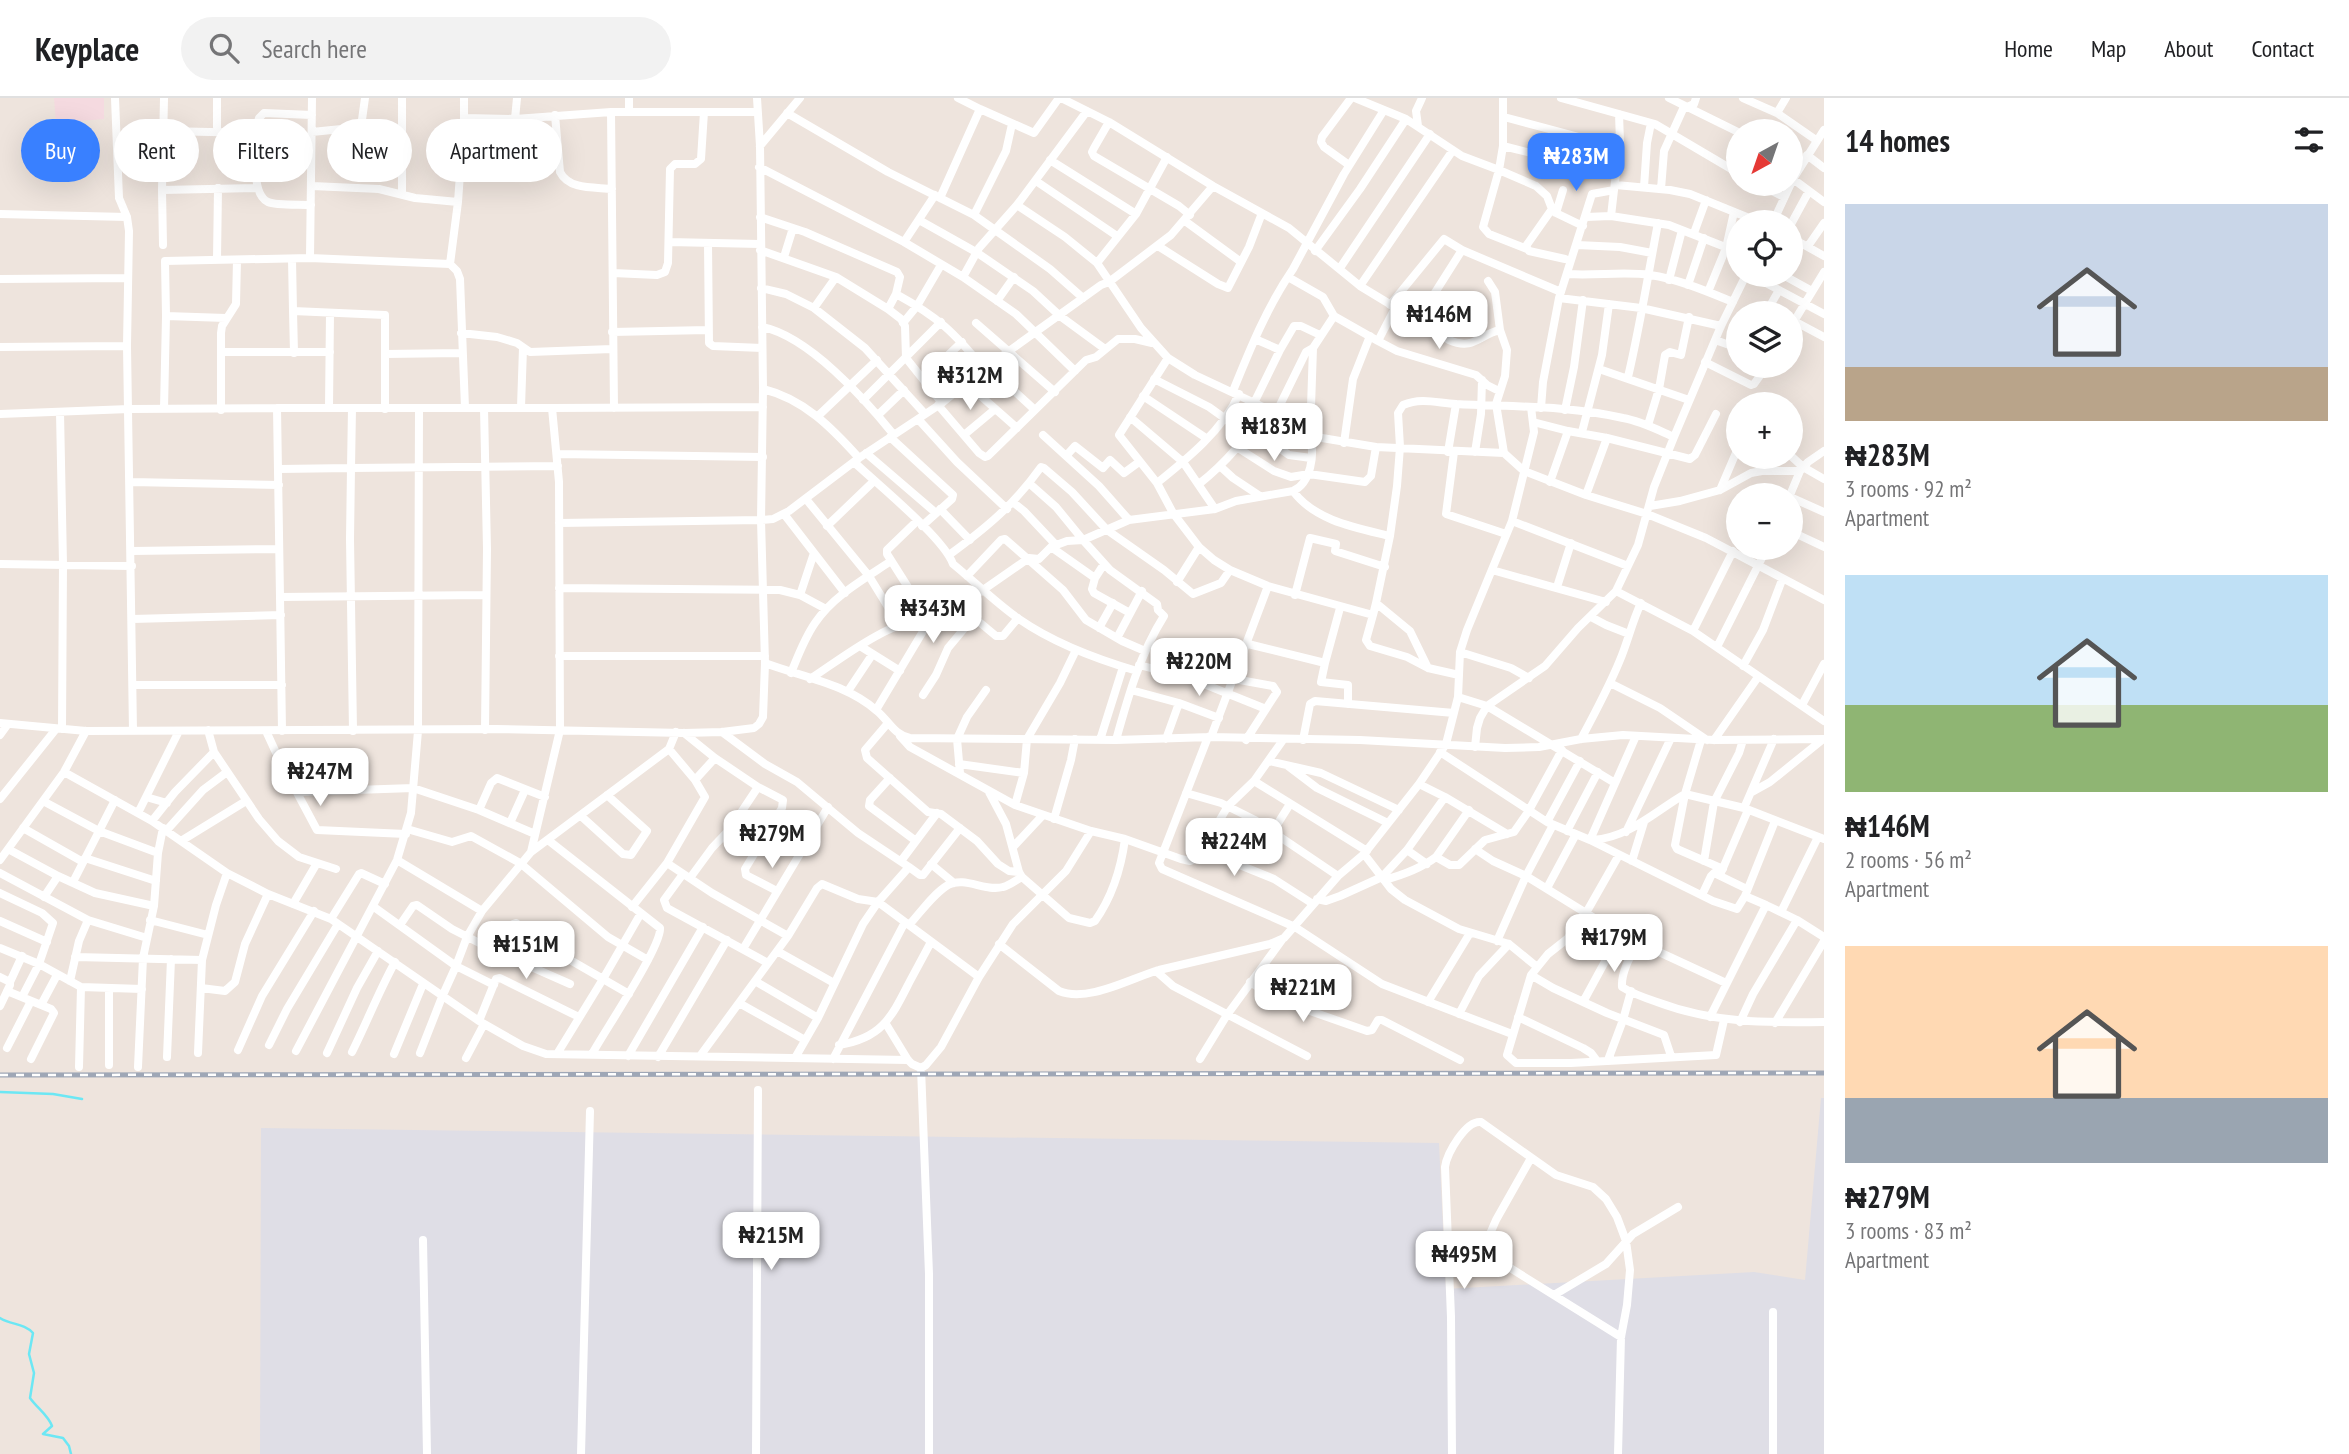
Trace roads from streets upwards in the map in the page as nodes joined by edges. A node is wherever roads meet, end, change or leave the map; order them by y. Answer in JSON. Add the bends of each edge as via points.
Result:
{"nodes":[{"id":1,"x":115,"y":98,"type":"edge"},
{"id":2,"x":164,"y":98,"type":"edge"},
{"id":3,"x":218,"y":98,"type":"edge"},
{"id":4,"x":312,"y":98,"type":"edge"},
{"id":5,"x":365,"y":98,"type":"edge"},
{"id":6,"x":402,"y":98,"type":"edge"},
{"id":7,"x":464,"y":98,"type":"edge"},
{"id":8,"x":517,"y":98,"type":"edge"},
{"id":9,"x":629,"y":98,"type":"edge"},
{"id":10,"x":757,"y":98,"type":"edge"},
{"id":11,"x":800,"y":98,"type":"edge"},
{"id":12,"x":958,"y":98,"type":"edge"},
{"id":13,"x":1060,"y":98,"type":"edge"},
{"id":14,"x":1353,"y":98,"type":"edge"},
{"id":15,"x":1422,"y":98,"type":"edge"},
{"id":16,"x":1503,"y":98,"type":"edge"},
{"id":17,"x":1561,"y":98,"type":"edge"},
{"id":18,"x":1669,"y":98,"type":"edge"},
{"id":19,"x":1696,"y":98,"type":"edge"},
{"id":20,"x":1743,"y":98,"type":"edge"},
{"id":21,"x":1786,"y":98,"type":"edge"},
{"id":22,"x":1756,"y":101,"type":"edge"},
{"id":23,"x":1688,"y":106,"type":"junction"},
{"id":24,"x":980,"y":109,"type":"junction"},
{"id":25,"x":1384,"y":110,"type":"junction"},
{"id":26,"x":1087,"y":111,"type":"junction"},
{"id":27,"x":611,"y":112,"type":"junction"},
{"id":28,"x":629,"y":112,"type":"junction"},
{"id":29,"x":704,"y":112,"type":"junction"},
{"id":30,"x":757,"y":112,"type":"junction"},
{"id":31,"x":787,"y":113,"type":"junction"},
{"id":32,"x":1777,"y":113,"type":"junction"},
{"id":33,"x":312,"y":114,"type":"junction"},
{"id":34,"x":1619,"y":114,"type":"junction"},
{"id":35,"x":555,"y":115,"type":"junction"},
{"id":36,"x":1504,"y":117,"type":"junction"},
{"id":37,"x":464,"y":118,"type":"junction"},
{"id":38,"x":164,"y":119,"type":"edge"},
{"id":39,"x":217,"y":119,"type":"edge"},
{"id":40,"x":259,"y":119,"type":"edge"},
{"id":41,"x":312,"y":119,"type":"edge"},
{"id":42,"x":515,"y":119,"type":"junction"},
{"id":43,"x":1406,"y":119,"type":"junction"},
{"id":44,"x":1109,"y":122,"type":"junction"},
{"id":45,"x":1651,"y":123,"type":"junction"},
{"id":46,"x":1012,"y":124,"type":"junction"},
{"id":47,"x":1418,"y":126,"type":"junction"},
{"id":48,"x":1726,"y":126,"type":"edge"},
{"id":49,"x":1824,"y":130,"type":"edge"},
{"id":50,"x":313,"y":132,"type":"edge"},
{"id":51,"x":1672,"y":133,"type":"junction"},
{"id":52,"x":1430,"y":134,"type":"junction"},
{"id":53,"x":1816,"y":141,"type":"junction"},
{"id":54,"x":1620,"y":142,"type":"junction"},
{"id":55,"x":760,"y":146,"type":"junction"},
{"id":56,"x":1503,"y":146,"type":"junction"},
{"id":57,"x":1453,"y":150,"type":"junction"},
{"id":58,"x":1807,"y":155,"type":"junction"},
{"id":59,"x":1167,"y":157,"type":"junction"},
{"id":60,"x":1051,"y":160,"type":"junction"},
{"id":61,"x":1803,"y":162,"type":"edge"},
{"id":62,"x":1349,"y":165,"type":"junction"},
{"id":63,"x":1726,"y":166,"type":"edge"},
{"id":64,"x":759,"y":167,"type":"junction"},
{"id":65,"x":1618,"y":168,"type":"junction"},
{"id":66,"x":1824,"y":168,"type":"edge"},
{"id":67,"x":1499,"y":170,"type":"junction"},
{"id":68,"x":1036,"y":181,"type":"junction"},
{"id":69,"x":162,"y":182,"type":"edge"},
{"id":70,"x":256,"y":182,"type":"edge"},
{"id":71,"x":312,"y":182,"type":"edge"},
{"id":72,"x":312,"y":186,"type":"junction"},
{"id":73,"x":1803,"y":186,"type":"edge"},
{"id":74,"x":1213,"y":187,"type":"junction"},
{"id":75,"x":1644,"y":187,"type":"junction"},
{"id":76,"x":218,"y":188,"type":"junction"},
{"id":77,"x":256,"y":188,"type":"junction"},
{"id":78,"x":1615,"y":188,"type":"junction"},
{"id":79,"x":612,"y":189,"type":"junction"},
{"id":80,"x":1661,"y":189,"type":"junction"},
{"id":81,"x":162,"y":190,"type":"junction"},
{"id":82,"x":1150,"y":190,"type":"junction"},
{"id":83,"x":1563,"y":190,"type":"dead end"},
{"id":84,"x":1809,"y":191,"type":"junction"},
{"id":85,"x":402,"y":194,"type":"junction"},
{"id":86,"x":938,"y":197,"type":"junction"},
{"id":87,"x":1784,"y":197,"type":"edge"},
{"id":88,"x":1706,"y":200,"type":"junction"},
{"id":89,"x":458,"y":202,"type":"junction"},
{"id":90,"x":1824,"y":202,"type":"edge"},
{"id":91,"x":312,"y":205,"type":"junction"},
{"id":92,"x":1017,"y":205,"type":"junction"},
{"id":93,"x":1729,"y":210,"type":"edge"},
{"id":94,"x":1778,"y":210,"type":"edge"},
{"id":95,"x":1799,"y":210,"type":"edge"},
{"id":96,"x":1554,"y":211,"type":"junction"},
{"id":97,"x":0,"y":214,"type":"edge"},
{"id":98,"x":1136,"y":214,"type":"junction"},
{"id":99,"x":1262,"y":214,"type":"junction"},
{"id":100,"x":974,"y":215,"type":"junction"},
{"id":101,"x":760,"y":216,"type":"junction"},
{"id":102,"x":1586,"y":216,"type":"junction"},
{"id":103,"x":1611,"y":216,"type":"junction"},
{"id":104,"x":127,"y":217,"type":"junction"},
{"id":105,"x":1187,"y":218,"type":"junction"},
{"id":106,"x":919,"y":220,"type":"junction"},
{"id":107,"x":1658,"y":223,"type":"junction"},
{"id":108,"x":1824,"y":223,"type":"edge"},
{"id":109,"x":1583,"y":226,"type":"junction"},
{"id":110,"x":793,"y":228,"type":"junction"},
{"id":111,"x":995,"y":229,"type":"junction"},
{"id":112,"x":1682,"y":230,"type":"junction"},
{"id":113,"x":1694,"y":233,"type":"junction"},
{"id":114,"x":1117,"y":236,"type":"junction"},
{"id":115,"x":1704,"y":238,"type":"junction"},
{"id":116,"x":669,"y":242,"type":"junction"},
{"id":117,"x":904,"y":242,"type":"junction"},
{"id":118,"x":708,"y":243,"type":"junction"},
{"id":119,"x":1306,"y":243,"type":"junction"},
{"id":120,"x":1803,"y":244,"type":"edge"},
{"id":121,"x":163,"y":245,"type":"dead end"},
{"id":122,"x":1577,"y":245,"type":"junction"},
{"id":123,"x":1158,"y":246,"type":"junction"},
{"id":124,"x":1808,"y":246,"type":"junction"},
{"id":125,"x":760,"y":247,"type":"junction"},
{"id":126,"x":1726,"y":248,"type":"joint"},
{"id":127,"x":1527,"y":249,"type":"junction"},
{"id":128,"x":1462,"y":250,"type":"junction"},
{"id":129,"x":1315,"y":251,"type":"junction"},
{"id":130,"x":976,"y":252,"type":"junction"},
{"id":131,"x":1652,"y":253,"type":"junction"},
{"id":132,"x":1824,"y":256,"type":"edge"},
{"id":133,"x":784,"y":257,"type":"junction"},
{"id":134,"x":310,"y":258,"type":"junction"},
{"id":135,"x":292,"y":259,"type":"junction"},
{"id":136,"x":1564,"y":259,"type":"dead end"},
{"id":137,"x":217,"y":260,"type":"junction"},
{"id":138,"x":237,"y":260,"type":"junction"},
{"id":139,"x":1241,"y":262,"type":"junction"},
{"id":140,"x":1097,"y":263,"type":"junction"},
{"id":141,"x":450,"y":264,"type":"junction"},
{"id":142,"x":941,"y":265,"type":"junction"},
{"id":143,"x":1340,"y":268,"type":"junction"},
{"id":144,"x":1824,"y":272,"type":"edge"},
{"id":145,"x":613,"y":273,"type":"junction"},
{"id":146,"x":1569,"y":274,"type":"junction"},
{"id":147,"x":1648,"y":275,"type":"junction"},
{"id":148,"x":836,"y":277,"type":"junction"},
{"id":149,"x":963,"y":277,"type":"junction"},
{"id":150,"x":1014,"y":277,"type":"junction"},
{"id":151,"x":127,"y":278,"type":"junction"},
{"id":152,"x":1287,"y":278,"type":"junction"},
{"id":153,"x":0,"y":279,"type":"edge"},
{"id":154,"x":1669,"y":280,"type":"junction"},
{"id":155,"x":1488,"y":281,"type":"dead end"},
{"id":156,"x":1109,"y":282,"type":"junction"},
{"id":157,"x":1688,"y":285,"type":"junction"},
{"id":158,"x":1360,"y":286,"type":"junction"},
{"id":159,"x":1803,"y":286,"type":"edge"},
{"id":160,"x":1773,"y":287,"type":"edge"},
{"id":161,"x":761,"y":288,"type":"junction"},
{"id":162,"x":1779,"y":290,"type":"junction"},
{"id":163,"x":1812,"y":291,"type":"junction"},
{"id":164,"x":1708,"y":292,"type":"junction"},
{"id":165,"x":896,"y":294,"type":"junction"},
{"id":166,"x":1560,"y":295,"type":"junction"},
{"id":167,"x":1083,"y":298,"type":"junction"},
{"id":168,"x":997,"y":300,"type":"junction"},
{"id":169,"x":1583,"y":300,"type":"junction"},
{"id":170,"x":1730,"y":301,"type":"edge"},
{"id":171,"x":1773,"y":301,"type":"edge"},
{"id":172,"x":1805,"y":303,"type":"junction"},
{"id":173,"x":1609,"y":304,"type":"junction"},
{"id":174,"x":917,"y":306,"type":"junction"},
{"id":175,"x":1393,"y":306,"type":"junction"},
{"id":176,"x":1803,"y":306,"type":"edge"},
{"id":177,"x":814,"y":307,"type":"junction"},
{"id":178,"x":1641,"y":308,"type":"junction"},
{"id":179,"x":888,"y":309,"type":"junction"},
{"id":180,"x":293,"y":311,"type":"junction"},
{"id":181,"x":330,"y":313,"type":"junction"},
{"id":182,"x":1824,"y":314,"type":"edge"},
{"id":183,"x":166,"y":316,"type":"junction"},
{"id":184,"x":1060,"y":316,"type":"junction"},
{"id":185,"x":1334,"y":316,"type":"junction"},
{"id":186,"x":1726,"y":316,"type":"edge"},
{"id":187,"x":1689,"y":317,"type":"junction"},
{"id":188,"x":226,"y":318,"type":"junction"},
{"id":189,"x":1417,"y":321,"type":"junction"},
{"id":190,"x":941,"y":322,"type":"junction"},
{"id":191,"x":903,"y":323,"type":"junction"},
{"id":192,"x":976,"y":323,"type":"dead end"},
{"id":193,"x":1721,"y":326,"type":"junction"},
{"id":194,"x":762,"y":327,"type":"junction"},
{"id":195,"x":1803,"y":328,"type":"edge"},
{"id":196,"x":708,"y":330,"type":"junction"},
{"id":197,"x":1500,"y":330,"type":"junction"},
{"id":198,"x":612,"y":332,"type":"junction"},
{"id":199,"x":1035,"y":332,"type":"junction"},
{"id":200,"x":461,"y":333,"type":"junction"},
{"id":201,"x":1320,"y":335,"type":"junction"},
{"id":202,"x":1824,"y":337,"type":"edge"},
{"id":203,"x":1255,"y":339,"type":"junction"},
{"id":204,"x":1374,"y":339,"type":"junction"},
{"id":205,"x":1715,"y":340,"type":"junction"},
{"id":206,"x":962,"y":342,"type":"junction"},
{"id":207,"x":1726,"y":344,"type":"edge"},
{"id":208,"x":127,"y":346,"type":"junction"},
{"id":209,"x":0,"y":347,"type":"edge"},
{"id":210,"x":1157,"y":347,"type":"junction"},
{"id":211,"x":523,"y":348,"type":"junction"},
{"id":212,"x":762,"y":348,"type":"junction"},
{"id":213,"x":1313,"y":348,"type":"junction"},
{"id":214,"x":612,"y":349,"type":"junction"},
{"id":215,"x":1105,"y":349,"type":"junction"},
{"id":216,"x":1280,"y":350,"type":"junction"},
{"id":217,"x":1008,"y":351,"type":"junction"},
{"id":218,"x":221,"y":352,"type":"junction"},
{"id":219,"x":330,"y":352,"type":"junction"},
{"id":220,"x":295,"y":353,"type":"junction"},
{"id":221,"x":385,"y":354,"type":"junction"},
{"id":222,"x":462,"y":354,"type":"junction"},
{"id":223,"x":906,"y":358,"type":"junction"},
{"id":224,"x":1168,"y":358,"type":"junction"},
{"id":225,"x":877,"y":360,"type":"junction"},
{"id":226,"x":1705,"y":362,"type":"junction"},
{"id":227,"x":986,"y":368,"type":"junction"},
{"id":228,"x":1599,"y":369,"type":"junction"},
{"id":229,"x":1075,"y":371,"type":"junction"},
{"id":230,"x":1726,"y":372,"type":"edge"},
{"id":231,"x":890,"y":374,"type":"junction"},
{"id":232,"x":1628,"y":377,"type":"junction"},
{"id":233,"x":1737,"y":378,"type":"edge"},
{"id":234,"x":1758,"y":378,"type":"edge"},
{"id":235,"x":923,"y":379,"type":"junction"},
{"id":236,"x":1154,"y":379,"type":"junction"},
{"id":237,"x":1482,"y":380,"type":"junction"},
{"id":238,"x":966,"y":383,"type":"junction"},
{"id":239,"x":850,"y":387,"type":"junction"},
{"id":240,"x":763,"y":389,"type":"junction"},
{"id":241,"x":904,"y":390,"type":"junction"},
{"id":242,"x":1659,"y":390,"type":"junction"},
{"id":243,"x":1055,"y":391,"type":"junction"},
{"id":244,"x":1499,"y":391,"type":"junction"},
{"id":245,"x":1236,"y":392,"type":"junction"},
{"id":246,"x":1143,"y":396,"type":"junction"},
{"id":247,"x":863,"y":400,"type":"junction"},
{"id":248,"x":1689,"y":400,"type":"junction"},
{"id":249,"x":1255,"y":401,"type":"junction"},
{"id":250,"x":940,"y":404,"type":"junction"},
{"id":251,"x":1456,"y":404,"type":"junction"},
{"id":252,"x":1480,"y":404,"type":"junction"},
{"id":253,"x":1496,"y":404,"type":"junction"},
{"id":254,"x":330,"y":407,"type":"junction"},
{"id":255,"x":522,"y":407,"type":"junction"},
{"id":256,"x":763,"y":407,"type":"junction"},
{"id":257,"x":1531,"y":407,"type":"junction"},
{"id":258,"x":277,"y":408,"type":"junction"},
{"id":259,"x":352,"y":408,"type":"junction"},
{"id":260,"x":465,"y":408,"type":"junction"},
{"id":261,"x":484,"y":408,"type":"junction"},
{"id":262,"x":552,"y":408,"type":"junction"},
{"id":263,"x":614,"y":408,"type":"junction"},
{"id":264,"x":1267,"y":408,"type":"junction"},
{"id":265,"x":1541,"y":408,"type":"junction"},
{"id":266,"x":129,"y":409,"type":"junction"},
{"id":267,"x":164,"y":409,"type":"junction"},
{"id":268,"x":385,"y":409,"type":"junction"},
{"id":269,"x":419,"y":409,"type":"junction"},
{"id":270,"x":221,"y":410,"type":"junction"},
{"id":271,"x":994,"y":410,"type":"junction"},
{"id":272,"x":1035,"y":410,"type":"junction"},
{"id":273,"x":1565,"y":410,"type":"junction"},
{"id":274,"x":1589,"y":411,"type":"junction"},
{"id":275,"x":60,"y":412,"type":"junction"},
{"id":276,"x":1276,"y":413,"type":"junction"},
{"id":277,"x":0,"y":414,"type":"edge"},
{"id":278,"x":1716,"y":414,"type":"dead end"},
{"id":279,"x":878,"y":415,"type":"junction"},
{"id":280,"x":818,"y":416,"type":"junction"},
{"id":281,"x":922,"y":416,"type":"junction"},
{"id":282,"x":1130,"y":417,"type":"junction"},
{"id":283,"x":1224,"y":419,"type":"junction"},
{"id":284,"x":1533,"y":422,"type":"junction"},
{"id":285,"x":1648,"y":425,"type":"junction"},
{"id":286,"x":1017,"y":428,"type":"junction"},
{"id":287,"x":1568,"y":431,"type":"junction"},
{"id":288,"x":1251,"y":432,"type":"junction"},
{"id":289,"x":1582,"y":432,"type":"junction"},
{"id":290,"x":1044,"y":435,"type":"dead end"},
{"id":291,"x":892,"y":436,"type":"junction"},
{"id":292,"x":964,"y":436,"type":"junction"},
{"id":293,"x":1310,"y":436,"type":"junction"},
{"id":294,"x":1674,"y":437,"type":"junction"},
{"id":295,"x":1206,"y":438,"type":"junction"},
{"id":296,"x":1606,"y":438,"type":"junction"},
{"id":297,"x":1344,"y":443,"type":"junction"},
{"id":298,"x":1376,"y":447,"type":"junction"},
{"id":299,"x":1400,"y":447,"type":"junction"},
{"id":300,"x":1238,"y":448,"type":"junction"},
{"id":301,"x":1824,"y":451,"type":"edge"},
{"id":302,"x":1451,"y":452,"type":"junction"},
{"id":303,"x":1475,"y":452,"type":"junction"},
{"id":304,"x":1504,"y":453,"type":"junction"},
{"id":305,"x":1667,"y":453,"type":"junction"},
{"id":306,"x":558,"y":454,"type":"junction"},
{"id":307,"x":1066,"y":456,"type":"junction"},
{"id":308,"x":763,"y":457,"type":"junction"},
{"id":309,"x":859,"y":458,"type":"junction"},
{"id":310,"x":1311,"y":458,"type":"junction"},
{"id":311,"x":1139,"y":461,"type":"junction"},
{"id":312,"x":1183,"y":462,"type":"junction"},
{"id":313,"x":558,"y":466,"type":"junction"},
{"id":314,"x":419,"y":467,"type":"junction"},
{"id":315,"x":485,"y":467,"type":"junction"},
{"id":316,"x":1221,"y":467,"type":"junction"},
{"id":317,"x":1803,"y":467,"type":"edge"},
{"id":318,"x":351,"y":468,"type":"junction"},
{"id":319,"x":279,"y":469,"type":"junction"},
{"id":320,"x":1729,"y":469,"type":"edge"},
{"id":321,"x":1801,"y":469,"type":"junction"},
{"id":322,"x":1524,"y":471,"type":"junction"},
{"id":323,"x":1309,"y":474,"type":"junction"},
{"id":324,"x":1824,"y":479,"type":"edge"},
{"id":325,"x":874,"y":481,"type":"junction"},
{"id":326,"x":131,"y":482,"type":"junction"},
{"id":327,"x":1550,"y":482,"type":"junction"},
{"id":328,"x":1157,"y":483,"type":"junction"},
{"id":329,"x":1795,"y":483,"type":"edge"},
{"id":330,"x":1030,"y":484,"type":"junction"},
{"id":331,"x":1199,"y":484,"type":"junction"},
{"id":332,"x":279,"y":485,"type":"junction"},
{"id":333,"x":1720,"y":490,"type":"junction"},
{"id":334,"x":1293,"y":491,"type":"junction"},
{"id":335,"x":1586,"y":495,"type":"junction"},
{"id":336,"x":1261,"y":496,"type":"junction"},
{"id":337,"x":806,"y":499,"type":"junction"},
{"id":338,"x":1803,"y":502,"type":"edge"},
{"id":339,"x":1011,"y":506,"type":"junction"},
{"id":340,"x":1215,"y":509,"type":"junction"},
{"id":341,"x":1648,"y":510,"type":"junction"},
{"id":342,"x":938,"y":511,"type":"junction"},
{"id":343,"x":1824,"y":512,"type":"edge"},
{"id":344,"x":1173,"y":513,"type":"junction"},
{"id":345,"x":784,"y":514,"type":"junction"},
{"id":346,"x":761,"y":520,"type":"junction"},
{"id":347,"x":1129,"y":520,"type":"junction"},
{"id":348,"x":1512,"y":521,"type":"junction"},
{"id":349,"x":559,"y":523,"type":"junction"},
{"id":350,"x":919,"y":523,"type":"junction"},
{"id":351,"x":828,"y":526,"type":"junction"},
{"id":352,"x":1107,"y":530,"type":"junction"},
{"id":353,"x":1506,"y":534,"type":"junction"},
{"id":354,"x":1390,"y":536,"type":"junction"},
{"id":355,"x":1803,"y":537,"type":"edge"},
{"id":356,"x":970,"y":540,"type":"junction"},
{"id":357,"x":1083,"y":540,"type":"junction"},
{"id":358,"x":1571,"y":543,"type":"junction"},
{"id":359,"x":1054,"y":546,"type":"junction"},
{"id":360,"x":1199,"y":547,"type":"junction"},
{"id":361,"x":1824,"y":547,"type":"edge"},
{"id":362,"x":1726,"y":548,"type":"edge"},
{"id":363,"x":279,"y":549,"type":"junction"},
{"id":364,"x":132,"y":551,"type":"junction"},
{"id":365,"x":814,"y":553,"type":"junction"},
{"id":366,"x":949,"y":555,"type":"junction"},
{"id":367,"x":1029,"y":558,"type":"junction"},
{"id":368,"x":1728,"y":560,"type":"edge"},
{"id":369,"x":1747,"y":560,"type":"edge"},
{"id":370,"x":1762,"y":560,"type":"edge"},
{"id":371,"x":891,"y":561,"type":"junction"},
{"id":372,"x":0,"y":564,"type":"edge"},
{"id":373,"x":64,"y":564,"type":"junction"},
{"id":374,"x":1104,"y":564,"type":"junction"},
{"id":375,"x":132,"y":565,"type":"junction"},
{"id":376,"x":1628,"y":566,"type":"junction"},
{"id":377,"x":1385,"y":567,"type":"junction"},
{"id":378,"x":1758,"y":567,"type":"junction"},
{"id":379,"x":1230,"y":570,"type":"junction"},
{"id":380,"x":1492,"y":570,"type":"junction"},
{"id":381,"x":869,"y":576,"type":"junction"},
{"id":382,"x":967,"y":576,"type":"junction"},
{"id":383,"x":1095,"y":578,"type":"junction"},
{"id":384,"x":1782,"y":580,"type":"junction"},
{"id":385,"x":1177,"y":582,"type":"junction"},
{"id":386,"x":1269,"y":586,"type":"junction"},
{"id":387,"x":1557,"y":587,"type":"junction"},
{"id":388,"x":559,"y":588,"type":"junction"},
{"id":389,"x":763,"y":589,"type":"junction"},
{"id":390,"x":982,"y":589,"type":"junction"},
{"id":391,"x":1142,"y":591,"type":"junction"},
{"id":392,"x":1616,"y":591,"type":"junction"},
{"id":393,"x":845,"y":593,"type":"junction"},
{"id":394,"x":486,"y":595,"type":"junction"},
{"id":395,"x":800,"y":595,"type":"junction"},
{"id":396,"x":1295,"y":595,"type":"junction"},
{"id":397,"x":352,"y":596,"type":"junction"},
{"id":398,"x":419,"y":596,"type":"junction"},
{"id":399,"x":280,"y":597,"type":"junction"},
{"id":400,"x":1824,"y":600,"type":"edge"},
{"id":401,"x":1606,"y":602,"type":"junction"},
{"id":402,"x":1113,"y":603,"type":"junction"},
{"id":403,"x":1376,"y":603,"type":"junction"},
{"id":404,"x":1641,"y":603,"type":"junction"},
{"id":405,"x":960,"y":606,"type":"junction"},
{"id":406,"x":1340,"y":608,"type":"junction"},
{"id":407,"x":826,"y":609,"type":"junction"},
{"id":408,"x":1130,"y":613,"type":"junction"},
{"id":409,"x":281,"y":615,"type":"junction"},
{"id":410,"x":1373,"y":615,"type":"junction"},
{"id":411,"x":1591,"y":617,"type":"junction"},
{"id":412,"x":973,"y":618,"type":"junction"},
{"id":413,"x":1018,"y":618,"type":"junction"},
{"id":414,"x":132,"y":619,"type":"junction"},
{"id":415,"x":927,"y":621,"type":"junction"},
{"id":416,"x":899,"y":625,"type":"junction"},
{"id":417,"x":1099,"y":628,"type":"junction"},
{"id":418,"x":1693,"y":631,"type":"junction"},
{"id":419,"x":1629,"y":634,"type":"junction"},
{"id":420,"x":1117,"y":638,"type":"junction"},
{"id":421,"x":1248,"y":644,"type":"junction"},
{"id":422,"x":860,"y":646,"type":"junction"},
{"id":423,"x":1717,"y":647,"type":"junction"},
{"id":424,"x":1076,"y":650,"type":"junction"},
{"id":425,"x":1145,"y":651,"type":"junction"},
{"id":426,"x":1460,"y":652,"type":"junction"},
{"id":427,"x":872,"y":655,"type":"junction"},
{"id":428,"x":559,"y":656,"type":"junction"},
{"id":429,"x":765,"y":660,"type":"junction"},
{"id":430,"x":1325,"y":663,"type":"junction"},
{"id":431,"x":1824,"y":664,"type":"edge"},
{"id":432,"x":1743,"y":666,"type":"junction"},
{"id":433,"x":1123,"y":667,"type":"junction"},
{"id":434,"x":1138,"y":668,"type":"junction"},
{"id":435,"x":1427,"y":668,"type":"junction"},
{"id":436,"x":900,"y":671,"type":"junction"},
{"id":437,"x":791,"y":673,"type":"junction"},
{"id":438,"x":1178,"y":675,"type":"junction"},
{"id":439,"x":1236,"y":675,"type":"junction"},
{"id":440,"x":1459,"y":675,"type":"junction"},
{"id":441,"x":1758,"y":677,"type":"junction"},
{"id":442,"x":1529,"y":678,"type":"junction"},
{"id":443,"x":810,"y":679,"type":"junction"},
{"id":444,"x":1610,"y":683,"type":"junction"},
{"id":445,"x":133,"y":685,"type":"junction"},
{"id":446,"x":282,"y":685,"type":"junction"},
{"id":447,"x":986,"y":690,"type":"dead end"},
{"id":448,"x":1131,"y":690,"type":"junction"},
{"id":449,"x":848,"y":691,"type":"junction"},
{"id":450,"x":1229,"y":693,"type":"junction"},
{"id":451,"x":923,"y":695,"type":"dead end"},
{"id":452,"x":1458,"y":697,"type":"junction"},
{"id":453,"x":1179,"y":703,"type":"junction"},
{"id":454,"x":1348,"y":704,"type":"junction"},
{"id":455,"x":1802,"y":705,"type":"junction"},
{"id":456,"x":1487,"y":706,"type":"junction"},
{"id":457,"x":1266,"y":709,"type":"junction"},
{"id":458,"x":876,"y":710,"type":"junction"},
{"id":459,"x":1454,"y":713,"type":"junction"},
{"id":460,"x":1219,"y":718,"type":"junction"},
{"id":461,"x":1824,"y":721,"type":"edge"},
{"id":462,"x":888,"y":723,"type":"junction"},
{"id":463,"x":4,"y":724,"type":"edge"},
{"id":464,"x":59,"y":729,"type":"junction"},
{"id":465,"x":208,"y":730,"type":"junction"},
{"id":466,"x":485,"y":730,"type":"junction"},
{"id":467,"x":559,"y":730,"type":"junction"},
{"id":468,"x":86,"y":731,"type":"junction"},
{"id":469,"x":179,"y":731,"type":"junction"},
{"id":470,"x":266,"y":731,"type":"junction"},
{"id":471,"x":282,"y":731,"type":"junction"},
{"id":472,"x":354,"y":731,"type":"junction"},
{"id":473,"x":418,"y":731,"type":"junction"},
{"id":474,"x":133,"y":732,"type":"junction"},
{"id":475,"x":680,"y":732,"type":"junction"},
{"id":476,"x":722,"y":732,"type":"junction"},
{"id":477,"x":0,"y":735,"type":"edge"},
{"id":478,"x":900,"y":736,"type":"junction"},
{"id":479,"x":1636,"y":736,"type":"junction"},
{"id":480,"x":1210,"y":737,"type":"junction"},
{"id":481,"x":1671,"y":738,"type":"junction"},
{"id":482,"x":957,"y":739,"type":"junction"},
{"id":483,"x":1027,"y":739,"type":"junction"},
{"id":484,"x":1074,"y":739,"type":"junction"},
{"id":485,"x":1166,"y":739,"type":"junction"},
{"id":486,"x":1581,"y":739,"type":"junction"},
{"id":487,"x":1774,"y":739,"type":"junction"},
{"id":488,"x":1824,"y":739,"type":"edge"},
{"id":489,"x":1100,"y":740,"type":"junction"},
{"id":490,"x":1116,"y":740,"type":"junction"},
{"id":491,"x":1246,"y":740,"type":"junction"},
{"id":492,"x":1283,"y":740,"type":"junction"},
{"id":493,"x":1303,"y":740,"type":"junction"},
{"id":494,"x":1708,"y":740,"type":"junction"},
{"id":495,"x":1743,"y":740,"type":"junction"},
{"id":496,"x":1446,"y":744,"type":"junction"},
{"id":497,"x":1552,"y":744,"type":"junction"},
{"id":498,"x":1475,"y":747,"type":"junction"},
{"id":499,"x":669,"y":749,"type":"junction"},
{"id":500,"x":1562,"y":750,"type":"junction"},
{"id":501,"x":214,"y":752,"type":"junction"},
{"id":502,"x":1440,"y":752,"type":"junction"},
{"id":503,"x":715,"y":758,"type":"junction"},
{"id":504,"x":1269,"y":761,"type":"junction"},
{"id":505,"x":1580,"y":761,"type":"junction"},
{"id":506,"x":959,"y":764,"type":"junction"},
{"id":507,"x":1286,"y":765,"type":"junction"},
{"id":508,"x":64,"y":772,"type":"junction"},
{"id":509,"x":227,"y":772,"type":"junction"},
{"id":510,"x":1598,"y":772,"type":"junction"},
{"id":511,"x":1024,"y":773,"type":"junction"},
{"id":512,"x":960,"y":774,"type":"junction"},
{"id":513,"x":890,"y":778,"type":"junction"},
{"id":514,"x":695,"y":780,"type":"junction"},
{"id":515,"x":1254,"y":781,"type":"junction"},
{"id":516,"x":1615,"y":783,"type":"junction"},
{"id":517,"x":1419,"y":784,"type":"junction"},
{"id":518,"x":413,"y":788,"type":"junction"},
{"id":519,"x":758,"y":788,"type":"junction"},
{"id":520,"x":525,"y":790,"type":"junction"},
{"id":521,"x":298,"y":792,"type":"junction"},
{"id":522,"x":989,"y":792,"type":"junction"},
{"id":523,"x":1752,"y":792,"type":"junction"},
{"id":524,"x":1186,"y":793,"type":"junction"},
{"id":525,"x":1685,"y":794,"type":"junction"},
{"id":526,"x":607,"y":795,"type":"junction"},
{"id":527,"x":146,"y":797,"type":"junction"},
{"id":528,"x":545,"y":797,"type":"junction"},
{"id":529,"x":1446,"y":797,"type":"junction"},
{"id":530,"x":0,"y":799,"type":"edge"},
{"id":531,"x":115,"y":800,"type":"junction"},
{"id":532,"x":43,"y":801,"type":"junction"},
{"id":533,"x":246,"y":801,"type":"junction"},
{"id":534,"x":1714,"y":802,"type":"junction"},
{"id":535,"x":167,"y":803,"type":"junction"},
{"id":536,"x":1290,"y":804,"type":"junction"},
{"id":537,"x":1015,"y":805,"type":"junction"},
{"id":538,"x":1228,"y":806,"type":"junction"},
{"id":539,"x":828,"y":807,"type":"junction"},
{"id":540,"x":1746,"y":809,"type":"junction"},
{"id":541,"x":479,"y":810,"type":"junction"},
{"id":542,"x":1399,"y":810,"type":"junction"},
{"id":543,"x":1469,"y":810,"type":"junction"},
{"id":544,"x":1528,"y":812,"type":"junction"},
{"id":545,"x":138,"y":813,"type":"junction"},
{"id":546,"x":937,"y":813,"type":"junction"},
{"id":547,"x":1042,"y":814,"type":"junction"},
{"id":548,"x":581,"y":816,"type":"junction"},
{"id":549,"x":1054,"y":819,"type":"junction"},
{"id":550,"x":152,"y":821,"type":"junction"},
{"id":551,"x":1775,"y":821,"type":"junction"},
{"id":552,"x":1644,"y":822,"type":"junction"},
{"id":553,"x":510,"y":823,"type":"junction"},
{"id":554,"x":1388,"y":823,"type":"junction"},
{"id":555,"x":1550,"y":824,"type":"junction"},
{"id":556,"x":23,"y":828,"type":"junction"},
{"id":557,"x":960,"y":828,"type":"junction"},
{"id":558,"x":164,"y":830,"type":"junction"},
{"id":559,"x":100,"y":831,"type":"junction"},
{"id":560,"x":406,"y":831,"type":"junction"},
{"id":561,"x":1091,"y":831,"type":"junction"},
{"id":562,"x":1273,"y":831,"type":"junction"},
{"id":563,"x":1572,"y":832,"type":"junction"},
{"id":564,"x":1626,"y":832,"type":"junction"},
{"id":565,"x":535,"y":834,"type":"junction"},
{"id":566,"x":1507,"y":834,"type":"junction"},
{"id":567,"x":1821,"y":838,"type":"edge"},
{"id":568,"x":1125,"y":839,"type":"junction"},
{"id":569,"x":548,"y":840,"type":"junction"},
{"id":570,"x":1590,"y":840,"type":"junction"},
{"id":571,"x":181,"y":841,"type":"junction"},
{"id":572,"x":916,"y":841,"type":"junction"},
{"id":573,"x":1013,"y":847,"type":"junction"},
{"id":574,"x":8,"y":849,"type":"junction"},
{"id":575,"x":1475,"y":849,"type":"junction"},
{"id":576,"x":1407,"y":850,"type":"junction"},
{"id":577,"x":531,"y":852,"type":"junction"},
{"id":578,"x":1206,"y":852,"type":"junction"},
{"id":579,"x":158,"y":853,"type":"junction"},
{"id":580,"x":1365,"y":853,"type":"junction"},
{"id":581,"x":1162,"y":854,"type":"junction"},
{"id":582,"x":1619,"y":855,"type":"junction"},
{"id":583,"x":1436,"y":857,"type":"junction"},
{"id":584,"x":0,"y":860,"type":"edge"},
{"id":585,"x":84,"y":860,"type":"junction"},
{"id":586,"x":397,"y":860,"type":"junction"},
{"id":587,"x":901,"y":861,"type":"junction"},
{"id":588,"x":1633,"y":861,"type":"junction"},
{"id":589,"x":1704,"y":861,"type":"junction"},
{"id":590,"x":317,"y":863,"type":"junction"},
{"id":591,"x":520,"y":863,"type":"junction"},
{"id":592,"x":667,"y":863,"type":"junction"},
{"id":593,"x":931,"y":864,"type":"junction"},
{"id":594,"x":1427,"y":864,"type":"junction"},
{"id":595,"x":909,"y":867,"type":"junction"},
{"id":596,"x":336,"y":869,"type":"dead end"},
{"id":597,"x":1721,"y":872,"type":"junction"},
{"id":598,"x":0,"y":873,"type":"edge"},
{"id":599,"x":227,"y":873,"type":"junction"},
{"id":600,"x":1021,"y":875,"type":"junction"},
{"id":601,"x":58,"y":876,"type":"junction"},
{"id":602,"x":686,"y":876,"type":"junction"},
{"id":603,"x":1338,"y":876,"type":"junction"},
{"id":604,"x":1526,"y":876,"type":"junction"},
{"id":605,"x":1383,"y":879,"type":"junction"},
{"id":606,"x":156,"y":881,"type":"junction"},
{"id":607,"x":73,"y":883,"type":"junction"},
{"id":608,"x":954,"y":883,"type":"junction"},
{"id":609,"x":385,"y":884,"type":"junction"},
{"id":610,"x":1547,"y":888,"type":"junction"},
{"id":611,"x":777,"y":891,"type":"junction"},
{"id":612,"x":1746,"y":892,"type":"junction"},
{"id":613,"x":0,"y":893,"type":"edge"},
{"id":614,"x":268,"y":894,"type":"junction"},
{"id":615,"x":1702,"y":895,"type":"junction"},
{"id":616,"x":44,"y":897,"type":"junction"},
{"id":617,"x":1043,"y":897,"type":"junction"},
{"id":618,"x":878,"y":902,"type":"junction"},
{"id":619,"x":1315,"y":902,"type":"junction"},
{"id":620,"x":293,"y":904,"type":"junction"},
{"id":621,"x":1766,"y":905,"type":"junction"},
{"id":622,"x":153,"y":906,"type":"junction"},
{"id":623,"x":374,"y":906,"type":"junction"},
{"id":624,"x":632,"y":907,"type":"junction"},
{"id":625,"x":314,"y":911,"type":"junction"},
{"id":626,"x":482,"y":911,"type":"junction"},
{"id":627,"x":1781,"y":912,"type":"junction"},
{"id":628,"x":641,"y":913,"type":"junction"},
{"id":629,"x":1586,"y":913,"type":"junction"},
{"id":630,"x":0,"y":920,"type":"edge"},
{"id":631,"x":88,"y":920,"type":"junction"},
{"id":632,"x":150,"y":920,"type":"junction"},
{"id":633,"x":762,"y":920,"type":"junction"},
{"id":634,"x":1797,"y":920,"type":"junction"},
{"id":635,"x":335,"y":921,"type":"junction"},
{"id":636,"x":907,"y":924,"type":"junction"},
{"id":637,"x":400,"y":925,"type":"junction"},
{"id":638,"x":703,"y":927,"type":"junction"},
{"id":639,"x":1295,"y":927,"type":"junction"},
{"id":640,"x":1470,"y":933,"type":"junction"},
{"id":641,"x":1620,"y":934,"type":"junction"},
{"id":642,"x":208,"y":935,"type":"junction"},
{"id":643,"x":358,"y":936,"type":"junction"},
{"id":644,"x":532,"y":936,"type":"junction"},
{"id":645,"x":788,"y":936,"type":"junction"},
{"id":646,"x":467,"y":937,"type":"junction"},
{"id":647,"x":147,"y":938,"type":"junction"},
{"id":648,"x":1284,"y":938,"type":"junction"},
{"id":649,"x":1824,"y":939,"type":"edge"},
{"id":650,"x":727,"y":940,"type":"junction"},
{"id":651,"x":1497,"y":941,"type":"junction"},
{"id":652,"x":47,"y":942,"type":"junction"},
{"id":653,"x":931,"y":942,"type":"junction"},
{"id":654,"x":1638,"y":942,"type":"junction"},
{"id":655,"x":999,"y":944,"type":"junction"},
{"id":656,"x":1509,"y":944,"type":"junction"},
{"id":657,"x":622,"y":946,"type":"junction"},
{"id":658,"x":0,"y":948,"type":"edge"},
{"id":659,"x":743,"y":949,"type":"junction"},
{"id":660,"x":379,"y":951,"type":"junction"},
{"id":661,"x":495,"y":951,"type":"junction"},
{"id":662,"x":777,"y":951,"type":"junction"},
{"id":663,"x":22,"y":957,"type":"junction"},
{"id":664,"x":75,"y":957,"type":"junction"},
{"id":665,"x":143,"y":958,"type":"junction"},
{"id":666,"x":172,"y":959,"type":"junction"},
{"id":667,"x":202,"y":960,"type":"junction"},
{"id":668,"x":648,"y":960,"type":"junction"},
{"id":669,"x":516,"y":961,"type":"junction"},
{"id":670,"x":395,"y":962,"type":"junction"},
{"id":671,"x":768,"y":963,"type":"junction"},
{"id":672,"x":39,"y":964,"type":"junction"},
{"id":673,"x":456,"y":966,"type":"junction"},
{"id":674,"x":1536,"y":966,"type":"junction"},
{"id":675,"x":1156,"y":971,"type":"junction"},
{"id":676,"x":57,"y":975,"type":"junction"},
{"id":677,"x":1531,"y":975,"type":"junction"},
{"id":678,"x":0,"y":977,"type":"edge"},
{"id":679,"x":979,"y":977,"type":"junction"},
{"id":680,"x":603,"y":979,"type":"junction"},
{"id":681,"x":70,"y":981,"type":"junction"},
{"id":682,"x":755,"y":981,"type":"junction"},
{"id":683,"x":1250,"y":982,"type":"junction"},
{"id":684,"x":835,"y":983,"type":"junction"},
{"id":685,"x":1726,"y":983,"type":"junction"},
{"id":686,"x":424,"y":984,"type":"junction"},
{"id":687,"x":569,"y":984,"type":"dead end"},
{"id":688,"x":494,"y":985,"type":"junction"},
{"id":689,"x":8,"y":986,"type":"junction"},
{"id":690,"x":81,"y":987,"type":"junction"},
{"id":691,"x":109,"y":988,"type":"junction"},
{"id":692,"x":201,"y":988,"type":"junction"},
{"id":693,"x":142,"y":989,"type":"junction"},
{"id":694,"x":1630,"y":991,"type":"junction"},
{"id":695,"x":629,"y":994,"type":"junction"},
{"id":696,"x":22,"y":997,"type":"junction"},
{"id":697,"x":442,"y":997,"type":"junction"},
{"id":698,"x":32,"y":1001,"type":"junction"},
{"id":699,"x":1428,"y":1002,"type":"junction"},
{"id":700,"x":1583,"y":1002,"type":"junction"},
{"id":701,"x":739,"y":1003,"type":"junction"},
{"id":702,"x":41,"y":1005,"type":"junction"},
{"id":703,"x":0,"y":1006,"type":"edge"},
{"id":704,"x":1459,"y":1014,"type":"junction"},
{"id":705,"x":1227,"y":1015,"type":"junction"},
{"id":706,"x":579,"y":1017,"type":"junction"},
{"id":707,"x":1518,"y":1017,"type":"junction"},
{"id":708,"x":1710,"y":1017,"type":"junction"},
{"id":709,"x":818,"y":1018,"type":"junction"},
{"id":710,"x":1623,"y":1020,"type":"junction"},
{"id":711,"x":1724,"y":1020,"type":"junction"},
{"id":712,"x":1823,"y":1021,"type":"edge"},
{"id":713,"x":1740,"y":1022,"type":"junction"},
{"id":714,"x":481,"y":1023,"type":"junction"},
{"id":715,"x":1775,"y":1023,"type":"junction"},
{"id":716,"x":886,"y":1024,"type":"junction"},
{"id":717,"x":1512,"y":1034,"type":"junction"},
{"id":718,"x":805,"y":1040,"type":"junction"},
{"id":719,"x":270,"y":1045,"type":"dead end"},
{"id":720,"x":839,"y":1045,"type":"junction"},
{"id":721,"x":7,"y":1048,"type":"dead end"},
{"id":722,"x":238,"y":1049,"type":"dead end"},
{"id":723,"x":296,"y":1051,"type":"dead end"},
{"id":724,"x":352,"y":1052,"type":"dead end"},
{"id":725,"x":198,"y":1053,"type":"dead end"},
{"id":726,"x":420,"y":1053,"type":"dead end"},
{"id":727,"x":327,"y":1054,"type":"dead end"},
{"id":728,"x":394,"y":1054,"type":"dead end"},
{"id":729,"x":557,"y":1054,"type":"junction"},
{"id":730,"x":592,"y":1054,"type":"junction"},
{"id":731,"x":628,"y":1056,"type":"junction"},
{"id":732,"x":700,"y":1056,"type":"junction"},
{"id":733,"x":1307,"y":1056,"type":"dead end"},
{"id":734,"x":1671,"y":1056,"type":"junction"},
{"id":735,"x":167,"y":1057,"type":"dead end"},
{"id":736,"x":657,"y":1057,"type":"junction"},
{"id":737,"x":466,"y":1058,"type":"dead end"},
{"id":738,"x":795,"y":1058,"type":"junction"},
{"id":739,"x":32,"y":1059,"type":"dead end"},
{"id":740,"x":833,"y":1059,"type":"junction"},
{"id":741,"x":1200,"y":1059,"type":"dead end"},
{"id":742,"x":908,"y":1060,"type":"junction"},
{"id":743,"x":1460,"y":1060,"type":"dead end"},
{"id":744,"x":1608,"y":1060,"type":"junction"},
{"id":745,"x":1597,"y":1061,"type":"junction"},
{"id":746,"x":109,"y":1065,"type":"dead end"},
{"id":747,"x":79,"y":1067,"type":"dead end"},
{"id":748,"x":138,"y":1067,"type":"dead end"},
{"id":749,"x":921,"y":1068,"type":"junction"},
{"id":750,"x":758,"y":1090,"type":"dead end"},
{"id":751,"x":590,"y":1111,"type":"dead end"},
{"id":752,"x":1531,"y":1157,"type":"junction"},
{"id":753,"x":1678,"y":1208,"type":"dead end"},
{"id":754,"x":423,"y":1240,"type":"dead end"},
{"id":755,"x":1626,"y":1241,"type":"junction"},
{"id":756,"x":1554,"y":1295,"type":"junction"},
{"id":757,"x":1773,"y":1312,"type":"dead end"},
{"id":758,"x":1621,"y":1337,"type":"junction"},
{"id":759,"x":427,"y":1454,"type":"edge"},
{"id":760,"x":581,"y":1454,"type":"edge"},
{"id":761,"x":755,"y":1454,"type":"edge"},
{"id":762,"x":929,"y":1454,"type":"edge"},
{"id":763,"x":1452,"y":1454,"type":"edge"},
{"id":764,"x":1618,"y":1454,"type":"edge"},
{"id":765,"x":1773,"y":1454,"type":"edge"}],
"edges":[{"from":1,"to":104,"type":"street","via":[[119,198]]},
{"from":2,"to":38,"type":"street"},
{"from":3,"to":39,"type":"street"},
{"from":4,"to":33,"type":"street"},
{"from":5,"to":50,"type":"street","via":[[361,127]]},
{"from":6,"to":85,"type":"street"},
{"from":7,"to":37,"type":"street"},
{"from":8,"to":42,"type":"street"},
{"from":9,"to":28,"type":"street"},
{"from":10,"to":30,"type":"street"},
{"from":11,"to":31,"type":"street"},
{"from":12,"to":24,"type":"street"},
{"from":13,"to":26,"type":"street"},
{"from":13,"to":46,"type":"street","via":[[1034,133]]},
{"from":14,"to":25,"type":"street"},
{"from":14,"to":62,"type":"street","via":[[1321,142]]},
{"from":15,"to":47,"type":"street","via":[[1416,112]]},
{"from":16,"to":36,"type":"street"},
{"from":17,"to":34,"type":"street"},
{"from":18,"to":23,"type":"street"},
{"from":19,"to":23,"type":"street"},
{"from":20,"to":22,"type":"street"},
{"from":21,"to":32,"type":"street"},
{"from":22,"to":32,"type":"street"},
{"from":23,"to":48,"type":"street"},
{"from":23,"to":51,"type":"street"},
{"from":24,"to":46,"type":"street"},
{"from":24,"to":86,"type":"street"},
{"from":25,"to":43,"type":"street"},
{"from":25,"to":62,"type":"street"},
{"from":26,"to":44,"type":"street"},
{"from":26,"to":60,"type":"street"},
{"from":27,"to":28,"type":"street"},
{"from":27,"to":35,"type":"street"},
{"from":27,"to":79,"type":"street"},
{"from":28,"to":29,"type":"street"},
{"from":29,"to":30,"type":"street"},
{"from":29,"to":116,"type":"street","via":[[701,159],[670,169]]},
{"from":30,"to":55,"type":"street"},
{"from":31,"to":55,"type":"street"},
{"from":31,"to":86,"type":"street"},
{"from":32,"to":53,"type":"street"},
{"from":33,"to":40,"type":"street","via":[[264,113]]},
{"from":33,"to":41,"type":"street"},
{"from":34,"to":45,"type":"street"},
{"from":34,"to":54,"type":"street"},
{"from":35,"to":42,"type":"street"},
{"from":35,"to":79,"type":"street","via":[[564,180]]},
{"from":36,"to":54,"type":"street","via":[[1579,137]]},
{"from":36,"to":56,"type":"street"},
{"from":37,"to":42,"type":"street"},
{"from":37,"to":89,"type":"street"},
{"from":43,"to":47,"type":"street"},
{"from":43,"to":129,"type":"street"},
{"from":44,"to":59,"type":"street"},
{"from":44,"to":82,"type":"street","via":[[1094,156]]},
{"from":45,"to":51,"type":"street"},
{"from":45,"to":75,"type":"street"},
{"from":46,"to":100,"type":"street","via":[[1006,151]]},
{"from":47,"to":52,"type":"street"},
{"from":49,"to":53,"type":"street"},
{"from":51,"to":63,"type":"street"},
{"from":51,"to":80,"type":"street","via":[[1664,150]]},
{"from":52,"to":57,"type":"street"},
{"from":52,"to":143,"type":"street"},
{"from":53,"to":58,"type":"street"},
{"from":54,"to":65,"type":"street"},
{"from":55,"to":64,"type":"street"},
{"from":56,"to":65,"type":"street"},
{"from":56,"to":67,"type":"street"},
{"from":57,"to":67,"type":"street"},
{"from":57,"to":158,"type":"street"},
{"from":58,"to":61,"type":"street"},
{"from":58,"to":66,"type":"street"},
{"from":59,"to":74,"type":"street"},
{"from":59,"to":82,"type":"street"},
{"from":60,"to":68,"type":"street"},
{"from":60,"to":98,"type":"street"},
{"from":62,"to":119,"type":"street"},
{"from":64,"to":101,"type":"street"},
{"from":64,"to":117,"type":"street"},
{"from":65,"to":78,"type":"street"},
{"from":67,"to":96,"type":"street","via":[[1536,186]]},
{"from":67,"to":127,"type":"street","via":[[1483,227],[1489,234]]},
{"from":68,"to":92,"type":"street"},
{"from":68,"to":114,"type":"street"},
{"from":69,"to":81,"type":"street"},
{"from":70,"to":77,"type":"street"},
{"from":71,"to":72,"type":"street"},
{"from":72,"to":85,"type":"street"},
{"from":72,"to":91,"type":"street"},
{"from":73,"to":84,"type":"street"},
{"from":74,"to":99,"type":"street"},
{"from":74,"to":105,"type":"street"},
{"from":75,"to":78,"type":"street"},
{"from":75,"to":80,"type":"street"},
{"from":76,"to":77,"type":"street"},
{"from":76,"to":81,"type":"street"},
{"from":76,"to":137,"type":"street"},
{"from":77,"to":91,"type":"street","via":[[268,202]]},
{"from":78,"to":102,"type":"street","via":[[1592,194]]},
{"from":78,"to":103,"type":"street"},
{"from":79,"to":145,"type":"street"},
{"from":80,"to":88,"type":"street"},
{"from":81,"to":121,"type":"street"},
{"from":82,"to":98,"type":"street"},
{"from":82,"to":105,"type":"street"},
{"from":83,"to":96,"type":"street"},
{"from":84,"to":90,"type":"street"},
{"from":84,"to":95,"type":"street"},
{"from":85,"to":89,"type":"street"},
{"from":86,"to":100,"type":"street"},
{"from":86,"to":106,"type":"street"},
{"from":87,"to":94,"type":"street"},
{"from":88,"to":93,"type":"street"},
{"from":88,"to":113,"type":"street"},
{"from":89,"to":141,"type":"street"},
{"from":91,"to":134,"type":"street"},
{"from":92,"to":111,"type":"street"},
{"from":92,"to":140,"type":"street"},
{"from":96,"to":109,"type":"street"},
{"from":96,"to":127,"type":"street"},
{"from":97,"to":104,"type":"street"},
{"from":98,"to":114,"type":"street"},
{"from":99,"to":119,"type":"street"},
{"from":99,"to":139,"type":"street"},
{"from":100,"to":111,"type":"street"},
{"from":101,"to":110,"type":"street"},
{"from":101,"to":125,"type":"street"},
{"from":102,"to":103,"type":"street"},
{"from":102,"to":109,"type":"street"},
{"from":103,"to":107,"type":"street"},
{"from":104,"to":151,"type":"street"},
{"from":105,"to":123,"type":"street"},
{"from":105,"to":139,"type":"street"},
{"from":106,"to":117,"type":"street"},
{"from":106,"to":130,"type":"street"},
{"from":107,"to":112,"type":"street"},
{"from":107,"to":131,"type":"street"},
{"from":108,"to":124,"type":"street"},
{"from":109,"to":122,"type":"street"},
{"from":110,"to":133,"type":"street"},
{"from":110,"to":165,"type":"street","via":[[897,272]]},
{"from":111,"to":130,"type":"street"},
{"from":111,"to":167,"type":"street"},
{"from":112,"to":113,"type":"street"},
{"from":112,"to":154,"type":"street"},
{"from":113,"to":115,"type":"street"},
{"from":114,"to":140,"type":"street"},
{"from":115,"to":126,"type":"street"},
{"from":115,"to":157,"type":"street"},
{"from":116,"to":118,"type":"street"},
{"from":116,"to":145,"type":"street","via":[[665,272]]},
{"from":117,"to":142,"type":"street"},
{"from":118,"to":125,"type":"street"},
{"from":118,"to":196,"type":"street"},
{"from":119,"to":129,"type":"street"},
{"from":119,"to":152,"type":"street"},
{"from":120,"to":124,"type":"street"},
{"from":122,"to":131,"type":"street"},
{"from":122,"to":146,"type":"street"},
{"from":123,"to":139,"type":"street","via":[[1225,288]]},
{"from":123,"to":156,"type":"street"},
{"from":124,"to":132,"type":"street"},
{"from":125,"to":133,"type":"street"},
{"from":125,"to":161,"type":"street"},
{"from":126,"to":164,"type":"street"},
{"from":127,"to":136,"type":"street"},
{"from":128,"to":166,"type":"street"},
{"from":128,"to":175,"type":"street","via":[[1447,239],[1441,241]]},
{"from":128,"to":189,"type":"street"},
{"from":129,"to":143,"type":"street"},
{"from":130,"to":149,"type":"street"},
{"from":130,"to":150,"type":"street"},
{"from":131,"to":147,"type":"street"},
{"from":133,"to":148,"type":"street"},
{"from":134,"to":135,"type":"street"},
{"from":134,"to":141,"type":"street"},
{"from":135,"to":138,"type":"street"},
{"from":135,"to":180,"type":"street"},
{"from":137,"to":138,"type":"street"},
{"from":137,"to":183,"type":"street","via":[[165,261]]},
{"from":138,"to":188,"type":"street","via":[[236,304]]},
{"from":140,"to":156,"type":"street"},
{"from":141,"to":200,"type":"street","via":[[460,279]]},
{"from":142,"to":149,"type":"street"},
{"from":142,"to":174,"type":"street"},
{"from":143,"to":158,"type":"street"},
{"from":144,"to":163,"type":"street"},
{"from":145,"to":198,"type":"street"},
{"from":146,"to":147,"type":"street"},
{"from":146,"to":166,"type":"street"},
{"from":147,"to":154,"type":"street"},
{"from":147,"to":178,"type":"street"},
{"from":148,"to":177,"type":"street"},
{"from":148,"to":179,"type":"street"},
{"from":149,"to":168,"type":"street"},
{"from":150,"to":168,"type":"street"},
{"from":150,"to":184,"type":"street"},
{"from":151,"to":153,"type":"street"},
{"from":151,"to":208,"type":"street"},
{"from":152,"to":185,"type":"street","via":[[1323,297]]},
{"from":152,"to":203,"type":"street"},
{"from":154,"to":157,"type":"street"},
{"from":155,"to":197,"type":"street"},
{"from":156,"to":167,"type":"street"},
{"from":156,"to":210,"type":"street"},
{"from":157,"to":164,"type":"street"},
{"from":158,"to":175,"type":"street"},
{"from":159,"to":163,"type":"street"},
{"from":160,"to":162,"type":"street"},
{"from":161,"to":177,"type":"street"},
{"from":161,"to":194,"type":"street"},
{"from":162,"to":171,"type":"street"},
{"from":162,"to":172,"type":"street"},
{"from":163,"to":172,"type":"street"},
{"from":164,"to":170,"type":"street"},
{"from":165,"to":174,"type":"street"},
{"from":165,"to":179,"type":"street"},
{"from":166,"to":169,"type":"street"},
{"from":166,"to":265,"type":"street"},
{"from":167,"to":184,"type":"street"},
{"from":168,"to":199,"type":"street"},
{"from":169,"to":173,"type":"street"},
{"from":169,"to":273,"type":"street"},
{"from":172,"to":176,"type":"street"},
{"from":172,"to":182,"type":"street"},
{"from":173,"to":178,"type":"street"},
{"from":173,"to":228,"type":"street"},
{"from":174,"to":190,"type":"street"},
{"from":174,"to":191,"type":"street"},
{"from":175,"to":189,"type":"street"},
{"from":175,"to":204,"type":"street"},
{"from":177,"to":225,"type":"street"},
{"from":178,"to":187,"type":"street"},
{"from":178,"to":232,"type":"street"},
{"from":179,"to":191,"type":"street"},
{"from":180,"to":181,"type":"street"},
{"from":180,"to":220,"type":"street"},
{"from":181,"to":219,"type":"street"},
{"from":181,"to":221,"type":"street","via":[[385,315]]},
{"from":183,"to":188,"type":"street"},
{"from":183,"to":267,"type":"street"},
{"from":184,"to":199,"type":"street"},
{"from":184,"to":215,"type":"street"},
{"from":185,"to":201,"type":"street"},
{"from":185,"to":204,"type":"street"},
{"from":186,"to":193,"type":"street"},
{"from":187,"to":193,"type":"street"},
{"from":187,"to":242,"type":"street","via":[[1681,355],[1665,355]]},
{"from":188,"to":218,"type":"street"},
{"from":189,"to":197,"type":"street","via":[[1460,344]]},
{"from":190,"to":206,"type":"street"},
{"from":190,"to":223,"type":"street"},
{"from":191,"to":223,"type":"street"},
{"from":192,"to":217,"type":"street"},
{"from":193,"to":205,"type":"street"},
{"from":194,"to":212,"type":"street"},
{"from":194,"to":239,"type":"street","via":[[802,344]]},
{"from":195,"to":202,"type":"street"},
{"from":196,"to":198,"type":"street"},
{"from":196,"to":212,"type":"street","via":[[713,346]]},
{"from":197,"to":244,"type":"street","via":[[1507,350],[1506,376]]},
{"from":198,"to":214,"type":"street"},
{"from":199,"to":217,"type":"street"},
{"from":199,"to":229,"type":"street"},
{"from":200,"to":211,"type":"street","via":[[497,337]]},
{"from":200,"to":222,"type":"street"},
{"from":201,"to":213,"type":"street"},
{"from":201,"to":216,"type":"street","via":[[1294,326]]},
{"from":203,"to":216,"type":"street"},
{"from":203,"to":245,"type":"street"},
{"from":204,"to":237,"type":"street"},
{"from":204,"to":297,"type":"street","via":[[1353,379]]},
{"from":205,"to":207,"type":"street"},
{"from":205,"to":226,"type":"street"},
{"from":206,"to":227,"type":"street"},
{"from":206,"to":235,"type":"street"},
{"from":208,"to":209,"type":"street"},
{"from":208,"to":266,"type":"street"},
{"from":210,"to":215,"type":"street","via":[[1148,340],[1125,338]]},
{"from":210,"to":224,"type":"street"},
{"from":211,"to":214,"type":"street","via":[[530,352]]},
{"from":211,"to":255,"type":"street"},
{"from":212,"to":240,"type":"street"},
{"from":213,"to":276,"type":"street","via":[[1306,352]]},
{"from":213,"to":293,"type":"street"},
{"from":214,"to":263,"type":"street"},
{"from":215,"to":229,"type":"street"},
{"from":216,"to":249,"type":"street"},
{"from":217,"to":227,"type":"street"},
{"from":217,"to":243,"type":"street"},
{"from":218,"to":220,"type":"street"},
{"from":218,"to":270,"type":"street"},
{"from":219,"to":220,"type":"street"},
{"from":219,"to":254,"type":"street"},
{"from":221,"to":222,"type":"street"},
{"from":221,"to":268,"type":"street"},
{"from":222,"to":260,"type":"street"},
{"from":223,"to":231,"type":"street"},
{"from":223,"to":235,"type":"street"},
{"from":224,"to":236,"type":"street"},
{"from":224,"to":245,"type":"street"},
{"from":225,"to":231,"type":"street"},
{"from":225,"to":239,"type":"street"},
{"from":226,"to":230,"type":"street"},
{"from":226,"to":248,"type":"street"},
{"from":227,"to":238,"type":"street"},
{"from":227,"to":272,"type":"street"},
{"from":228,"to":232,"type":"street"},
{"from":228,"to":274,"type":"street"},
{"from":229,"to":243,"type":"street"},
{"from":231,"to":241,"type":"street"},
{"from":231,"to":247,"type":"street"},
{"from":232,"to":242,"type":"street"},
{"from":233,"to":234,"type":"street","via":[[1751,385]]},
{"from":235,"to":250,"type":"street"},
{"from":236,"to":246,"type":"street"},
{"from":236,"to":283,"type":"street"},
{"from":237,"to":244,"type":"street"},
{"from":237,"to":252,"type":"street"},
{"from":238,"to":250,"type":"street"},
{"from":238,"to":271,"type":"street"},
{"from":239,"to":247,"type":"street"},
{"from":239,"to":280,"type":"street"},
{"from":240,"to":256,"type":"street"},
{"from":240,"to":280,"type":"street","via":[[788,397]]},
{"from":241,"to":279,"type":"street"},
{"from":241,"to":281,"type":"street"},
{"from":242,"to":248,"type":"street"},
{"from":242,"to":285,"type":"street"},
{"from":243,"to":272,"type":"street"},
{"from":244,"to":253,"type":"street"},
{"from":245,"to":249,"type":"street"},
{"from":245,"to":283,"type":"street"},
{"from":246,"to":282,"type":"street"},
{"from":246,"to":295,"type":"street"},
{"from":247,"to":279,"type":"street"},
{"from":248,"to":294,"type":"street"},
{"from":249,"to":264,"type":"street"},
{"from":250,"to":281,"type":"street"},
{"from":250,"to":292,"type":"street"},
{"from":251,"to":252,"type":"street"},
{"from":251,"to":299,"type":"street","via":[[1423,400],[1403,405],[1398,413]]},
{"from":251,"to":302,"type":"street"},
{"from":252,"to":253,"type":"street"},
{"from":252,"to":303,"type":"street"},
{"from":253,"to":257,"type":"street"},
{"from":253,"to":304,"type":"street"},
{"from":254,"to":258,"type":"street"},
{"from":254,"to":259,"type":"street"},
{"from":255,"to":261,"type":"street"},
{"from":255,"to":262,"type":"street"},
{"from":256,"to":263,"type":"street"},
{"from":256,"to":308,"type":"street"},
{"from":257,"to":265,"type":"street"},
{"from":257,"to":284,"type":"street"},
{"from":258,"to":270,"type":"street"},
{"from":258,"to":319,"type":"street"},
{"from":259,"to":268,"type":"street"},
{"from":259,"to":318,"type":"street"},
{"from":260,"to":261,"type":"street"},
{"from":260,"to":269,"type":"street"},
{"from":261,"to":315,"type":"street"},
{"from":262,"to":263,"type":"street"},
{"from":262,"to":306,"type":"street"},
{"from":264,"to":276,"type":"street"},
{"from":264,"to":288,"type":"street"},
{"from":265,"to":273,"type":"street"},
{"from":266,"to":267,"type":"street"},
{"from":266,"to":275,"type":"street"},
{"from":266,"to":326,"type":"street"},
{"from":267,"to":270,"type":"street"},
{"from":268,"to":269,"type":"street"},
{"from":269,"to":314,"type":"street"},
{"from":271,"to":286,"type":"street"},
{"from":271,"to":292,"type":"street"},
{"from":272,"to":286,"type":"street"},
{"from":273,"to":274,"type":"street"},
{"from":274,"to":285,"type":"street"},
{"from":274,"to":289,"type":"street"},
{"from":275,"to":277,"type":"street"},
{"from":275,"to":373,"type":"street"},
{"from":276,"to":293,"type":"street"},
{"from":278,"to":305,"type":"street","via":[[1693,458]]},
{"from":279,"to":291,"type":"street"},
{"from":280,"to":309,"type":"street"},
{"from":281,"to":291,"type":"street"},
{"from":281,"to":339,"type":"street","via":[[957,462]]},
{"from":282,"to":311,"type":"street","via":[[1119,435]]},
{"from":282,"to":312,"type":"street"},
{"from":283,"to":288,"type":"street"},
{"from":283,"to":295,"type":"street"},
{"from":284,"to":287,"type":"street"},
{"from":284,"to":322,"type":"street"},
{"from":285,"to":294,"type":"street"},
{"from":286,"to":292,"type":"street","via":[[985,457]]},
{"from":287,"to":289,"type":"street"},
{"from":287,"to":327,"type":"street"},
{"from":288,"to":300,"type":"street"},
{"from":288,"to":310,"type":"street","via":[[1289,455]]},
{"from":289,"to":296,"type":"street"},
{"from":290,"to":307,"type":"street"},
{"from":291,"to":309,"type":"street"},
{"from":291,"to":342,"type":"street","via":[[953,495]]},
{"from":293,"to":297,"type":"street"},
{"from":293,"to":310,"type":"street"},
{"from":294,"to":305,"type":"street"},
{"from":295,"to":312,"type":"street"},
{"from":296,"to":305,"type":"street"},
{"from":296,"to":335,"type":"street"},
{"from":297,"to":298,"type":"street"},
{"from":298,"to":299,"type":"street"},
{"from":298,"to":323,"type":"street","via":[[1366,482]]},
{"from":299,"to":302,"type":"street"},
{"from":299,"to":354,"type":"street"},
{"from":300,"to":316,"type":"street"},
{"from":300,"to":323,"type":"street","via":[[1274,471],[1291,477]]},
{"from":301,"to":317,"type":"street"},
{"from":302,"to":303,"type":"street"},
{"from":302,"to":353,"type":"street","via":[[1446,514]]},
{"from":303,"to":304,"type":"street"},
{"from":304,"to":322,"type":"street"},
{"from":305,"to":341,"type":"street"},
{"from":306,"to":308,"type":"street"},
{"from":306,"to":313,"type":"street"},
{"from":307,"to":311,"type":"street","via":[[1075,446],[1103,468],[1110,460],[1124,473]]},
{"from":307,"to":347,"type":"street"},
{"from":308,"to":346,"type":"street"},
{"from":309,"to":325,"type":"street"},
{"from":309,"to":337,"type":"street"},
{"from":309,"to":342,"type":"street"},
{"from":310,"to":323,"type":"street"},
{"from":311,"to":328,"type":"street"},
{"from":312,"to":328,"type":"street"},
{"from":312,"to":331,"type":"street"},
{"from":313,"to":315,"type":"street"},
{"from":313,"to":349,"type":"street"},
{"from":314,"to":315,"type":"street"},
{"from":314,"to":318,"type":"street"},
{"from":314,"to":398,"type":"street"},
{"from":315,"to":394,"type":"street"},
{"from":316,"to":331,"type":"street"},
{"from":316,"to":336,"type":"street"},
{"from":318,"to":319,"type":"street"},
{"from":318,"to":397,"type":"street"},
{"from":319,"to":332,"type":"street"},
{"from":320,"to":333,"type":"street"},
{"from":321,"to":324,"type":"street"},
{"from":321,"to":329,"type":"street"},
{"from":321,"to":333,"type":"street","via":[[1751,473]]},
{"from":322,"to":327,"type":"street"},
{"from":322,"to":348,"type":"street"},
{"from":323,"to":334,"type":"street"},
{"from":325,"to":350,"type":"street"},
{"from":325,"to":351,"type":"street"},
{"from":326,"to":332,"type":"street"},
{"from":326,"to":364,"type":"street"},
{"from":327,"to":335,"type":"street"},
{"from":328,"to":344,"type":"street"},
{"from":330,"to":339,"type":"street"},
{"from":330,"to":352,"type":"street","via":[[1044,468]]},
{"from":330,"to":357,"type":"street"},
{"from":331,"to":340,"type":"street"},
{"from":332,"to":363,"type":"street"},
{"from":333,"to":341,"type":"street"},
{"from":334,"to":336,"type":"street"},
{"from":334,"to":354,"type":"street","via":[[1332,520]]},
{"from":335,"to":341,"type":"street"},
{"from":336,"to":340,"type":"street"},
{"from":337,"to":345,"type":"street"},
{"from":337,"to":351,"type":"street"},
{"from":338,"to":343,"type":"street"},
{"from":339,"to":356,"type":"street"},
{"from":339,"to":359,"type":"street"},
{"from":340,"to":344,"type":"street"},
{"from":341,"to":362,"type":"street"},
{"from":341,"to":376,"type":"street"},
{"from":342,"to":350,"type":"street"},
{"from":342,"to":356,"type":"street"},
{"from":344,"to":347,"type":"street"},
{"from":344,"to":360,"type":"street"},
{"from":345,"to":346,"type":"street"},
{"from":345,"to":365,"type":"street"},
{"from":346,"to":349,"type":"street"},
{"from":346,"to":389,"type":"street"},
{"from":347,"to":352,"type":"street"},
{"from":348,"to":353,"type":"street"},
{"from":348,"to":358,"type":"street"},
{"from":349,"to":388,"type":"street"},
{"from":350,"to":366,"type":"street"},
{"from":350,"to":371,"type":"street","via":[[887,550]]},
{"from":351,"to":381,"type":"street"},
{"from":352,"to":357,"type":"street"},
{"from":352,"to":385,"type":"street"},
{"from":353,"to":380,"type":"street"},
{"from":354,"to":377,"type":"street"},
{"from":355,"to":361,"type":"street"},
{"from":356,"to":366,"type":"street"},
{"from":357,"to":359,"type":"street"},
{"from":357,"to":374,"type":"street"},
{"from":358,"to":376,"type":"street"},
{"from":358,"to":387,"type":"street"},
{"from":359,"to":367,"type":"street","via":[[1039,559]]},
{"from":359,"to":383,"type":"street"},
{"from":360,"to":379,"type":"street"},
{"from":360,"to":385,"type":"street"},
{"from":363,"to":364,"type":"street"},
{"from":363,"to":399,"type":"street"},
{"from":364,"to":375,"type":"street"},
{"from":365,"to":393,"type":"street"},
{"from":365,"to":395,"type":"street"},
{"from":366,"to":382,"type":"street"},
{"from":367,"to":382,"type":"street","via":[[1001,540]]},
{"from":367,"to":390,"type":"street"},
{"from":367,"to":417,"type":"street","via":[[1063,590],[1080,614]]},
{"from":368,"to":418,"type":"street"},
{"from":369,"to":378,"type":"street"},
{"from":370,"to":378,"type":"street"},
{"from":371,"to":381,"type":"street"},
{"from":371,"to":415,"type":"street"},
{"from":372,"to":373,"type":"street"},
{"from":373,"to":375,"type":"street"},
{"from":373,"to":464,"type":"street"},
{"from":374,"to":383,"type":"street"},
{"from":374,"to":391,"type":"street"},
{"from":375,"to":414,"type":"street"},
{"from":376,"to":392,"type":"street"},
{"from":377,"to":396,"type":"street","via":[[1335,551],[1336,544],[1310,538]]},
{"from":377,"to":403,"type":"street"},
{"from":378,"to":384,"type":"street"},
{"from":378,"to":423,"type":"street"},
{"from":379,"to":385,"type":"street","via":[[1221,583],[1196,594]]},
{"from":379,"to":386,"type":"street"},
{"from":380,"to":387,"type":"street"},
{"from":380,"to":426,"type":"street"},
{"from":381,"to":393,"type":"street"},
{"from":381,"to":416,"type":"street"},
{"from":382,"to":390,"type":"street"},
{"from":383,"to":402,"type":"street","via":[[1094,593]]},
{"from":384,"to":400,"type":"street"},
{"from":384,"to":432,"type":"street"},
{"from":386,"to":396,"type":"street"},
{"from":386,"to":421,"type":"street"},
{"from":387,"to":401,"type":"street"},
{"from":388,"to":389,"type":"street"},
{"from":388,"to":428,"type":"street"},
{"from":389,"to":395,"type":"street"},
{"from":389,"to":429,"type":"street"},
{"from":390,"to":405,"type":"street"},
{"from":390,"to":413,"type":"street"},
{"from":391,"to":408,"type":"street"},
{"from":391,"to":425,"type":"street","via":[[1164,616]]},
{"from":392,"to":401,"type":"street"},
{"from":392,"to":404,"type":"street"},
{"from":393,"to":407,"type":"street"},
{"from":394,"to":398,"type":"street"},
{"from":394,"to":466,"type":"street"},
{"from":395,"to":407,"type":"street"},
{"from":396,"to":406,"type":"street"},
{"from":397,"to":398,"type":"street"},
{"from":397,"to":399,"type":"street"},
{"from":397,"to":472,"type":"street"},
{"from":398,"to":473,"type":"street"},
{"from":399,"to":409,"type":"street"},
{"from":401,"to":411,"type":"street"},
{"from":402,"to":408,"type":"street"},
{"from":402,"to":417,"type":"street"},
{"from":403,"to":410,"type":"street"},
{"from":403,"to":435,"type":"street","via":[[1410,631]]},
{"from":404,"to":418,"type":"street"},
{"from":404,"to":419,"type":"street"},
{"from":405,"to":412,"type":"street"},
{"from":405,"to":415,"type":"street"},
{"from":406,"to":410,"type":"street"},
{"from":406,"to":430,"type":"street"},
{"from":407,"to":437,"type":"street"},
{"from":408,"to":420,"type":"street"},
{"from":409,"to":414,"type":"street"},
{"from":409,"to":446,"type":"street"},
{"from":410,"to":435,"type":"street","via":[[1367,643]]},
{"from":411,"to":419,"type":"street"},
{"from":411,"to":442,"type":"street"},
{"from":412,"to":413,"type":"street","via":[[1000,637]]},
{"from":412,"to":451,"type":"street","via":[[948,648]]},
{"from":413,"to":424,"type":"street"},
{"from":414,"to":445,"type":"street"},
{"from":415,"to":416,"type":"street"},
{"from":415,"to":436,"type":"street"},
{"from":416,"to":422,"type":"street"},
{"from":417,"to":420,"type":"street"},
{"from":418,"to":423,"type":"street"},
{"from":419,"to":444,"type":"street"},
{"from":420,"to":425,"type":"street"},
{"from":421,"to":430,"type":"street"},
{"from":421,"to":439,"type":"street"},
{"from":422,"to":427,"type":"street"},
{"from":422,"to":443,"type":"street"},
{"from":423,"to":432,"type":"street"},
{"from":424,"to":433,"type":"street"},
{"from":424,"to":483,"type":"street"},
{"from":425,"to":434,"type":"street"},
{"from":426,"to":440,"type":"street"},
{"from":426,"to":442,"type":"street"},
{"from":427,"to":436,"type":"street"},
{"from":427,"to":449,"type":"street"},
{"from":428,"to":429,"type":"street"},
{"from":428,"to":467,"type":"street"},
{"from":429,"to":437,"type":"street"},
{"from":429,"to":476,"type":"street","via":[[759,724]]},
{"from":430,"to":454,"type":"street","via":[[1321,681],[1348,685]]},
{"from":431,"to":455,"type":"street"},
{"from":432,"to":441,"type":"street"},
{"from":433,"to":434,"type":"street"},
{"from":433,"to":489,"type":"street"},
{"from":434,"to":438,"type":"street"},
{"from":434,"to":448,"type":"street"},
{"from":435,"to":440,"type":"street"},
{"from":436,"to":458,"type":"street"},
{"from":437,"to":443,"type":"street"},
{"from":438,"to":439,"type":"street","via":[[1184,651]]},
{"from":438,"to":450,"type":"street"},
{"from":439,"to":450,"type":"street"},
{"from":439,"to":457,"type":"street","via":[[1276,688]]},
{"from":440,"to":452,"type":"street"},
{"from":441,"to":455,"type":"street"},
{"from":441,"to":494,"type":"street"},
{"from":442,"to":456,"type":"street"},
{"from":443,"to":449,"type":"street"},
{"from":444,"to":486,"type":"street"},
{"from":444,"to":494,"type":"street","via":[[1647,700]]},
{"from":445,"to":446,"type":"street"},
{"from":445,"to":474,"type":"street"},
{"from":446,"to":471,"type":"street"},
{"from":447,"to":482,"type":"street"},
{"from":448,"to":453,"type":"street"},
{"from":448,"to":490,"type":"street"},
{"from":449,"to":458,"type":"street"},
{"from":450,"to":457,"type":"street"},
{"from":450,"to":460,"type":"street"},
{"from":452,"to":456,"type":"street"},
{"from":452,"to":459,"type":"street"},
{"from":453,"to":460,"type":"street"},
{"from":453,"to":485,"type":"street"},
{"from":454,"to":459,"type":"street"},
{"from":454,"to":493,"type":"street","via":[[1312,702]]},
{"from":455,"to":461,"type":"street"},
{"from":456,"to":497,"type":"street"},
{"from":456,"to":498,"type":"street"},
{"from":457,"to":491,"type":"street"},
{"from":458,"to":462,"type":"street"},
{"from":459,"to":496,"type":"street"},
{"from":460,"to":480,"type":"street"},
{"from":462,"to":478,"type":"street"},
{"from":462,"to":513,"type":"street","via":[[865,754]]},
{"from":463,"to":464,"type":"street"},
{"from":463,"to":477,"type":"street"},
{"from":464,"to":468,"type":"street"},
{"from":464,"to":530,"type":"street"},
{"from":465,"to":469,"type":"street"},
{"from":465,"to":470,"type":"street"},
{"from":465,"to":501,"type":"street"},
{"from":466,"to":467,"type":"street"},
{"from":466,"to":473,"type":"street"},
{"from":467,"to":475,"type":"street"},
{"from":467,"to":528,"type":"street"},
{"from":468,"to":474,"type":"street"},
{"from":468,"to":508,"type":"street"},
{"from":469,"to":474,"type":"street"},
{"from":469,"to":527,"type":"street"},
{"from":470,"to":471,"type":"street"},
{"from":470,"to":521,"type":"street"},
{"from":471,"to":472,"type":"street"},
{"from":472,"to":473,"type":"street"},
{"from":473,"to":518,"type":"street"},
{"from":475,"to":476,"type":"street"},
{"from":475,"to":499,"type":"street"},
{"from":475,"to":503,"type":"street"},
{"from":476,"to":539,"type":"street"},
{"from":478,"to":482,"type":"street"},
{"from":478,"to":512,"type":"street","via":[[910,747]]},
{"from":479,"to":481,"type":"street"},
{"from":479,"to":486,"type":"street"},
{"from":479,"to":516,"type":"street"},
{"from":480,"to":485,"type":"street"},
{"from":480,"to":491,"type":"street"},
{"from":480,"to":524,"type":"street"},
{"from":481,"to":494,"type":"street"},
{"from":481,"to":564,"type":"street"},
{"from":482,"to":483,"type":"street"},
{"from":482,"to":506,"type":"street"},
{"from":483,"to":484,"type":"street"},
{"from":483,"to":511,"type":"street"},
{"from":484,"to":489,"type":"street"},
{"from":484,"to":549,"type":"street"},
{"from":485,"to":490,"type":"street"},
{"from":486,"to":497,"type":"street"},
{"from":487,"to":488,"type":"street"},
{"from":487,"to":495,"type":"street"},
{"from":487,"to":523,"type":"street"},
{"from":488,"to":523,"type":"street"},
{"from":489,"to":490,"type":"street"},
{"from":491,"to":492,"type":"street"},
{"from":492,"to":493,"type":"street"},
{"from":492,"to":504,"type":"street"},
{"from":493,"to":496,"type":"street"},
{"from":494,"to":495,"type":"street"},
{"from":494,"to":525,"type":"street"},
{"from":495,"to":534,"type":"street"},
{"from":496,"to":498,"type":"street"},
{"from":496,"to":502,"type":"street"},
{"from":497,"to":498,"type":"street"},
{"from":497,"to":500,"type":"street"},
{"from":499,"to":514,"type":"street"},
{"from":499,"to":526,"type":"street"},
{"from":500,"to":505,"type":"street"},
{"from":500,"to":544,"type":"street"},
{"from":501,"to":509,"type":"street"},
{"from":501,"to":535,"type":"street"},
{"from":502,"to":517,"type":"street"},
{"from":502,"to":544,"type":"street"},
{"from":503,"to":514,"type":"street"},
{"from":503,"to":519,"type":"street"},
{"from":504,"to":507,"type":"street"},
{"from":504,"to":515,"type":"street"},
{"from":505,"to":510,"type":"street"},
{"from":505,"to":555,"type":"street"},
{"from":506,"to":511,"type":"street"},
{"from":506,"to":512,"type":"street"},
{"from":507,"to":542,"type":"street","via":[[1321,773]]},
{"from":507,"to":554,"type":"street","via":[[1317,788]]},
{"from":508,"to":531,"type":"street"},
{"from":508,"to":532,"type":"street"},
{"from":509,"to":533,"type":"street"},
{"from":509,"to":558,"type":"street","via":[[202,790]]},
{"from":510,"to":516,"type":"street"},
{"from":510,"to":563,"type":"street"},
{"from":511,"to":537,"type":"street"},
{"from":512,"to":522,"type":"street"},
{"from":513,"to":546,"type":"street","via":[[928,812]]},
{"from":513,"to":572,"type":"street","via":[[869,806]]},
{"from":514,"to":592,"type":"street","via":[[705,797]]},
{"from":515,"to":536,"type":"street"},
{"from":515,"to":538,"type":"street"},
{"from":516,"to":570,"type":"street"},
{"from":517,"to":529,"type":"street"},
{"from":517,"to":542,"type":"street"},
{"from":518,"to":521,"type":"street"},
{"from":518,"to":541,"type":"street"},
{"from":518,"to":560,"type":"street"},
{"from":519,"to":602,"type":"street","via":[[730,829]]},
{"from":519,"to":611,"type":"street","via":[[778,796],[784,804],[745,873]]},
{"from":520,"to":528,"type":"street"},
{"from":520,"to":541,"type":"street","via":[[497,778]]},
{"from":520,"to":553,"type":"street"},
{"from":521,"to":560,"type":"street","via":[[314,827],[321,832]]},
{"from":522,"to":537,"type":"street"},
{"from":522,"to":573,"type":"street"},
{"from":523,"to":540,"type":"street"},
{"from":524,"to":538,"type":"street"},
{"from":524,"to":581,"type":"street"},
{"from":525,"to":534,"type":"street"},
{"from":525,"to":552,"type":"street"},
{"from":525,"to":589,"type":"street","via":[[1675,847]]},
{"from":526,"to":548,"type":"street"},
{"from":526,"to":548,"type":"street","via":[[647,831],[631,855],[623,854]]},
{"from":527,"to":535,"type":"street"},
{"from":527,"to":545,"type":"street"},
{"from":528,"to":565,"type":"street"},
{"from":529,"to":543,"type":"street"},
{"from":529,"to":576,"type":"street"},
{"from":531,"to":545,"type":"street"},
{"from":531,"to":559,"type":"street"},
{"from":532,"to":556,"type":"street"},
{"from":532,"to":559,"type":"street"},
{"from":533,"to":571,"type":"street"},
{"from":533,"to":590,"type":"street","via":[[278,841],[299,857]]},
{"from":534,"to":540,"type":"street"},
{"from":534,"to":589,"type":"street"},
{"from":535,"to":550,"type":"street"},
{"from":536,"to":562,"type":"street"},
{"from":536,"to":580,"type":"street"},
{"from":537,"to":547,"type":"street"},
{"from":538,"to":562,"type":"street"},
{"from":538,"to":578,"type":"street"},
{"from":539,"to":587,"type":"street"},
{"from":539,"to":611,"type":"street"},
{"from":540,"to":551,"type":"street"},
{"from":540,"to":597,"type":"street"},
{"from":541,"to":553,"type":"street"},
{"from":542,"to":554,"type":"street"},
{"from":543,"to":566,"type":"street"},
{"from":543,"to":583,"type":"street"},
{"from":544,"to":555,"type":"street"},
{"from":544,"to":566,"type":"street","via":[[1514,832]]},
{"from":545,"to":550,"type":"street"},
{"from":546,"to":557,"type":"street"},
{"from":546,"to":572,"type":"street"},
{"from":547,"to":549,"type":"street"},
{"from":547,"to":573,"type":"street"},
{"from":548,"to":569,"type":"street"},
{"from":549,"to":561,"type":"street"},
{"from":550,"to":558,"type":"street"},
{"from":551,"to":567,"type":"street"},
{"from":551,"to":612,"type":"street"},
{"from":552,"to":564,"type":"street"},
{"from":552,"to":588,"type":"street"},
{"from":553,"to":565,"type":"street"},
{"from":554,"to":580,"type":"street"},
{"from":555,"to":563,"type":"street"},
{"from":555,"to":604,"type":"street"},
{"from":556,"to":574,"type":"street"},
{"from":556,"to":585,"type":"street"},
{"from":557,"to":593,"type":"street"},
{"from":557,"to":600,"type":"street","via":[[998,864]]},
{"from":558,"to":571,"type":"street"},
{"from":558,"to":579,"type":"street"},
{"from":559,"to":579,"type":"street"},
{"from":559,"to":585,"type":"street"},
{"from":560,"to":586,"type":"street"},
{"from":560,"to":591,"type":"street","via":[[452,842],[471,836]]},
{"from":561,"to":568,"type":"street"},
{"from":561,"to":617,"type":"street"},
{"from":562,"to":603,"type":"street"},
{"from":563,"to":570,"type":"street"},
{"from":563,"to":610,"type":"street"},
{"from":564,"to":570,"type":"street"},
{"from":565,"to":577,"type":"street"},
{"from":566,"to":575,"type":"street","via":[[1485,840]]},
{"from":567,"to":627,"type":"street"},
{"from":568,"to":581,"type":"street"},
{"from":568,"to":617,"type":"street","via":[[1116,880],[1095,921],[1069,918]]},
{"from":569,"to":577,"type":"street"},
{"from":569,"to":624,"type":"street"},
{"from":570,"to":582,"type":"street"},
{"from":571,"to":599,"type":"street"},
{"from":572,"to":587,"type":"street"},
{"from":573,"to":600,"type":"street"},
{"from":574,"to":584,"type":"street"},
{"from":574,"to":601,"type":"street"},
{"from":575,"to":583,"type":"street","via":[[1459,865]]},
{"from":575,"to":604,"type":"street"},
{"from":576,"to":594,"type":"street"},
{"from":576,"to":605,"type":"street"},
{"from":577,"to":591,"type":"street"},
{"from":578,"to":581,"type":"street","via":[[1190,861]]},
{"from":578,"to":619,"type":"street","via":[[1274,879]]},
{"from":579,"to":606,"type":"street"},
{"from":580,"to":603,"type":"street"},
{"from":580,"to":605,"type":"street"},
{"from":581,"to":639,"type":"street","via":[[1162,869]]},
{"from":582,"to":588,"type":"street"},
{"from":582,"to":629,"type":"street"},
{"from":583,"to":594,"type":"street"},
{"from":585,"to":606,"type":"street"},
{"from":585,"to":607,"type":"street"},
{"from":586,"to":609,"type":"street"},
{"from":586,"to":626,"type":"street"},
{"from":587,"to":595,"type":"street"},
{"from":588,"to":615,"type":"street"},
{"from":589,"to":597,"type":"street"},
{"from":590,"to":596,"type":"street"},
{"from":590,"to":620,"type":"street"},
{"from":591,"to":626,"type":"street"},
{"from":591,"to":657,"type":"street"},
{"from":592,"to":602,"type":"street"},
{"from":592,"to":624,"type":"street"},
{"from":593,"to":595,"type":"street","via":[[921,876]]},
{"from":593,"to":608,"type":"street"},
{"from":594,"to":605,"type":"street"},
{"from":595,"to":618,"type":"street"},
{"from":597,"to":612,"type":"street"},
{"from":597,"to":615,"type":"street","via":[[1712,874]]},
{"from":598,"to":616,"type":"street"},
{"from":599,"to":614,"type":"street"},
{"from":599,"to":642,"type":"street"},
{"from":600,"to":608,"type":"street","via":[[1003,887]]},
{"from":600,"to":617,"type":"street"},
{"from":601,"to":607,"type":"street"},
{"from":601,"to":616,"type":"street"},
{"from":602,"to":633,"type":"street"},
{"from":602,"to":638,"type":"street","via":[[664,904]]},
{"from":603,"to":619,"type":"street"},
{"from":604,"to":610,"type":"street"},
{"from":604,"to":651,"type":"street"},
{"from":605,"to":619,"type":"street"},
{"from":605,"to":640,"type":"street","via":[[1405,900]]},
{"from":606,"to":622,"type":"street"},
{"from":607,"to":622,"type":"street"},
{"from":608,"to":636,"type":"street"},
{"from":609,"to":623,"type":"street"},
{"from":609,"to":635,"type":"street","via":[[359,874]]},
{"from":610,"to":629,"type":"street"},
{"from":611,"to":633,"type":"street"},
{"from":612,"to":615,"type":"street","via":[[1734,909]]},
{"from":612,"to":621,"type":"street"},
{"from":613,"to":652,"type":"street","via":[[50,919],[53,926]]},
{"from":614,"to":620,"type":"street"},
{"from":614,"to":692,"type":"street","via":[[245,944],[235,982],[225,991]]},
{"from":616,"to":631,"type":"street"},
{"from":617,"to":655,"type":"street"},
{"from":618,"to":636,"type":"street"},
{"from":618,"to":645,"type":"street","via":[[822,884]]},
{"from":618,"to":684,"type":"street"},
{"from":619,"to":639,"type":"street"},
{"from":620,"to":625,"type":"street"},
{"from":621,"to":627,"type":"street"},
{"from":621,"to":685,"type":"street"},
{"from":622,"to":632,"type":"street"},
{"from":623,"to":637,"type":"street"},
{"from":623,"to":643,"type":"street"},
{"from":624,"to":628,"type":"street"},
{"from":625,"to":635,"type":"street"},
{"from":625,"to":722,"type":"street","via":[[262,996]]},
{"from":626,"to":646,"type":"street"},
{"from":627,"to":634,"type":"street"},
{"from":628,"to":657,"type":"street"},
{"from":628,"to":668,"type":"street","via":[[661,933]]},
{"from":629,"to":641,"type":"street"},
{"from":629,"to":674,"type":"street","via":[[1567,939]]},
{"from":630,"to":652,"type":"street"},
{"from":631,"to":647,"type":"street"},
{"from":631,"to":664,"type":"street"},
{"from":632,"to":642,"type":"street"},
{"from":632,"to":647,"type":"street"},
{"from":633,"to":645,"type":"street"},
{"from":633,"to":659,"type":"street"},
{"from":634,"to":649,"type":"street"},
{"from":634,"to":713,"type":"street"},
{"from":635,"to":643,"type":"street"},
{"from":635,"to":719,"type":"street"},
{"from":636,"to":653,"type":"street"},
{"from":636,"to":720,"type":"street"},
{"from":637,"to":646,"type":"street","via":[[417,905]]},
{"from":637,"to":673,"type":"street"},
{"from":638,"to":650,"type":"street"},
{"from":638,"to":731,"type":"street"},
{"from":639,"to":648,"type":"street"},
{"from":639,"to":699,"type":"street","via":[[1382,984]]},
{"from":640,"to":651,"type":"street"},
{"from":640,"to":699,"type":"street"},
{"from":641,"to":654,"type":"street"},
{"from":641,"to":700,"type":"street"},
{"from":642,"to":667,"type":"street"},
{"from":643,"to":660,"type":"street"},
{"from":643,"to":723,"type":"street"},
{"from":644,"to":661,"type":"street","via":[[513,924]]},
{"from":644,"to":669,"type":"street"},
{"from":644,"to":680,"type":"street"},
{"from":645,"to":662,"type":"street"},
{"from":646,"to":661,"type":"street"},
{"from":646,"to":673,"type":"street"},
{"from":647,"to":665,"type":"street"},
{"from":648,"to":675,"type":"street"},
{"from":648,"to":683,"type":"street"},
{"from":649,"to":715,"type":"street"},
{"from":650,"to":659,"type":"street"},
{"from":650,"to":736,"type":"street"},
{"from":651,"to":656,"type":"street"},
{"from":652,"to":672,"type":"street"},
{"from":653,"to":679,"type":"street"},
{"from":653,"to":716,"type":"street"},
{"from":654,"to":685,"type":"street"},
{"from":654,"to":694,"type":"street","via":[[1621,983]]},
{"from":655,"to":675,"type":"street","via":[[1064,993],[1095,991]]},
{"from":655,"to":679,"type":"street"},
{"from":656,"to":674,"type":"street"},
{"from":656,"to":704,"type":"street","via":[[1479,976]]},
{"from":657,"to":668,"type":"street"},
{"from":657,"to":680,"type":"street"},
{"from":658,"to":663,"type":"street"},
{"from":659,"to":671,"type":"street"},
{"from":660,"to":670,"type":"street"},
{"from":660,"to":727,"type":"street"},
{"from":661,"to":669,"type":"street"},
{"from":662,"to":671,"type":"street"},
{"from":662,"to":684,"type":"street"},
{"from":663,"to":672,"type":"street"},
{"from":663,"to":689,"type":"street"},
{"from":664,"to":665,"type":"street"},
{"from":664,"to":681,"type":"street"},
{"from":665,"to":666,"type":"street"},
{"from":665,"to":693,"type":"street"},
{"from":666,"to":667,"type":"street"},
{"from":666,"to":735,"type":"street"},
{"from":667,"to":692,"type":"street"},
{"from":668,"to":695,"type":"street"},
{"from":669,"to":687,"type":"street"},
{"from":670,"to":686,"type":"street"},
{"from":670,"to":724,"type":"street"},
{"from":671,"to":682,"type":"street"},
{"from":672,"to":676,"type":"street"},
{"from":672,"to":696,"type":"street"},
{"from":673,"to":688,"type":"street"},
{"from":673,"to":697,"type":"street"},
{"from":674,"to":677,"type":"street"},
{"from":675,"to":705,"type":"street","via":[[1173,986]]},
{"from":676,"to":681,"type":"street"},
{"from":676,"to":702,"type":"street"},
{"from":677,"to":700,"type":"street"},
{"from":677,"to":707,"type":"street"},
{"from":678,"to":689,"type":"street"},
{"from":679,"to":749,"type":"street","via":[[941,1048]]},
{"from":680,"to":695,"type":"street"},
{"from":680,"to":706,"type":"street"},
{"from":681,"to":690,"type":"street"},
{"from":682,"to":701,"type":"street"},
{"from":682,"to":709,"type":"street"},
{"from":683,"to":705,"type":"street"},
{"from":683,"to":743,"type":"street","via":[[1276,999],[1367,1031],[1382,1020]]},
{"from":684,"to":709,"type":"street"},
{"from":685,"to":708,"type":"street"},
{"from":686,"to":697,"type":"street"},
{"from":686,"to":728,"type":"street"},
{"from":688,"to":706,"type":"street","via":[[500,978]]},
{"from":688,"to":714,"type":"street"},
{"from":689,"to":696,"type":"street"},
{"from":689,"to":703,"type":"street"},
{"from":690,"to":691,"type":"street"},
{"from":690,"to":747,"type":"street"},
{"from":691,"to":693,"type":"street"},
{"from":691,"to":746,"type":"street"},
{"from":692,"to":725,"type":"street"},
{"from":693,"to":748,"type":"street"},
{"from":694,"to":708,"type":"street"},
{"from":694,"to":710,"type":"street"},
{"from":695,"to":730,"type":"street"},
{"from":696,"to":698,"type":"street"},
{"from":697,"to":714,"type":"street"},
{"from":697,"to":726,"type":"street"},
{"from":698,"to":702,"type":"street"},
{"from":698,"to":721,"type":"street"},
{"from":699,"to":704,"type":"street"},
{"from":700,"to":710,"type":"street"},
{"from":701,"to":718,"type":"street"},
{"from":701,"to":732,"type":"street"},
{"from":702,"to":739,"type":"street","via":[[54,1013]]},
{"from":704,"to":717,"type":"street"},
{"from":705,"to":733,"type":"street"},
{"from":705,"to":741,"type":"street"},
{"from":706,"to":729,"type":"street"},
{"from":707,"to":717,"type":"street"},
{"from":707,"to":745,"type":"street","via":[[1583,1048]]},
{"from":708,"to":711,"type":"street"},
{"from":709,"to":718,"type":"street"},
{"from":710,"to":734,"type":"street","via":[[1664,1035]]},
{"from":710,"to":744,"type":"street"},
{"from":711,"to":713,"type":"street"},
{"from":711,"to":734,"type":"street","via":[[1716,1055]]},
{"from":712,"to":715,"type":"street"},
{"from":713,"to":715,"type":"street"},
{"from":714,"to":729,"type":"street","via":[[523,1046]]},
{"from":714,"to":737,"type":"street"},
{"from":716,"to":720,"type":"street"},
{"from":716,"to":742,"type":"street"},
{"from":717,"to":745,"type":"street","via":[[1507,1055],[1516,1063]]},
{"from":718,"to":738,"type":"street"},
{"from":720,"to":740,"type":"street"},
{"from":729,"to":730,"type":"street"},
{"from":730,"to":731,"type":"street"},
{"from":731,"to":736,"type":"street"},
{"from":732,"to":736,"type":"street"},
{"from":732,"to":738,"type":"street"},
{"from":734,"to":744,"type":"street"},
{"from":738,"to":740,"type":"street"},
{"from":740,"to":742,"type":"street"},
{"from":742,"to":749,"type":"street"},
{"from":744,"to":745,"type":"street"},
{"from":749,"to":762,"type":"street","via":[[929,1273]]},
{"from":750,"to":761,"type":"street"},
{"from":751,"to":760,"type":"street"},
{"from":752,"to":755,"type":"street","via":[[1556,1175],[1599,1192],[1617,1217]]},
{"from":752,"to":756,"type":"street","via":[[1486,1243],[1492,1256]]},
{"from":752,"to":763,"type":"street","via":[[1477,1121],[1446,1159]]},
{"from":753,"to":755,"type":"street"},
{"from":754,"to":759,"type":"street"},
{"from":755,"to":756,"type":"street","via":[[1606,1264]]},
{"from":755,"to":758,"type":"street","via":[[1630,1270]]},
{"from":756,"to":758,"type":"street"},
{"from":757,"to":765,"type":"street"},
{"from":758,"to":764,"type":"street"}]}
